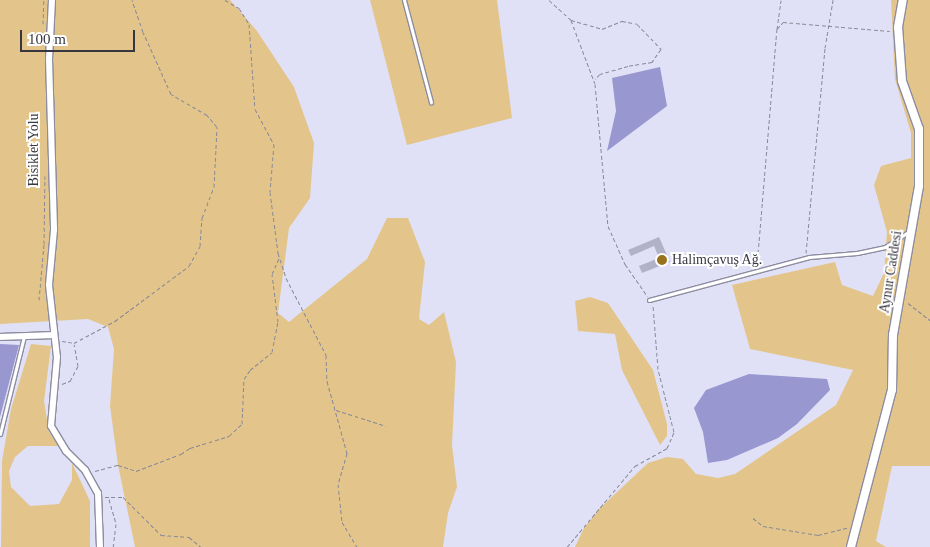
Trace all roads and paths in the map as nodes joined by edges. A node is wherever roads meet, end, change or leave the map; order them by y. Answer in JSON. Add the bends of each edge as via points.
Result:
{"nodes":[{"id":1,"x":44,"y":0,"type":"edge"},
{"id":2,"x":52,"y":0,"type":"edge"},
{"id":3,"x":132,"y":0,"type":"edge"},
{"id":4,"x":225,"y":0,"type":"edge"},
{"id":5,"x":404,"y":0,"type":"edge"},
{"id":6,"x":549,"y":0,"type":"edge"},
{"id":7,"x":780,"y":0,"type":"edge"},
{"id":8,"x":833,"y":0,"type":"edge"},
{"id":9,"x":903,"y":0,"type":"edge"},
{"id":10,"x":571,"y":20,"type":"junction"},
{"id":11,"x":830,"y":26,"type":"junction"},
{"id":12,"x":777,"y":29,"type":"junction"},
{"id":13,"x":43,"y":32,"type":"dead end"},
{"id":14,"x":898,"y":32,"type":"junction"},
{"id":15,"x":594,"y":80,"type":"junction"},
{"id":16,"x":431,"y":102,"type":"dead end"},
{"id":17,"x":45,"y":175,"type":"dead end"},
{"id":18,"x":910,"y":231,"type":"junction"},
{"id":19,"x":280,"y":257,"type":"junction"},
{"id":20,"x":805,"y":259,"type":"junction"},
{"id":21,"x":756,"y":273,"type":"junction"},
{"id":22,"x":901,"y":298,"type":"junction"},
{"id":23,"x":39,"y":300,"type":"dead end"},
{"id":24,"x":649,"y":300,"type":"junction"},
{"id":25,"x":930,"y":320,"type":"edge"},
{"id":26,"x":24,"y":336,"type":"junction"},
{"id":27,"x":0,"y":337,"type":"edge"},
{"id":28,"x":52,"y":337,"type":"junction"},
{"id":29,"x":74,"y":343,"type":"junction"},
{"id":30,"x":53,"y":388,"type":"junction"},
{"id":31,"x":335,"y":410,"type":"junction"},
{"id":32,"x":386,"y":426,"type":"dead end"},
{"id":33,"x":0,"y":434,"type":"edge"},
{"id":34,"x":87,"y":473,"type":"junction"},
{"id":35,"x":98,"y":493,"type":"junction"},
{"id":36,"x":109,"y":498,"type":"junction"},
{"id":37,"x":753,"y":518,"type":"dead end"},
{"id":38,"x":857,"y":524,"type":"junction"},
{"id":39,"x":100,"y":547,"type":"edge"},
{"id":40,"x":113,"y":547,"type":"edge"},
{"id":41,"x":201,"y":547,"type":"edge"},
{"id":42,"x":357,"y":547,"type":"edge"},
{"id":43,"x":567,"y":547,"type":"edge"},
{"id":44,"x":851,"y":547,"type":"edge"}],
"edges":[{"from":1,"to":13,"type":"path"},
{"from":2,"to":28,"type":"street","via":[[49,59],[54,230],[49,285]]},
{"from":3,"to":29,"type":"path","via":[[171,94],[207,115],[217,127],[214,188],[202,218],[200,246],[188,266],[115,321]]},
{"from":4,"to":19,"type":"path","via":[[239,8],[249,24],[255,109],[274,144],[270,192]]},
{"from":5,"to":16,"type":"lane"},
{"from":6,"to":10,"type":"path"},
{"from":7,"to":12,"type":"path"},
{"from":8,"to":11,"type":"path"},
{"from":9,"to":14,"type":"street","name":"Aynur Caddesi"},
{"from":10,"to":15,"type":"path"},
{"from":10,"to":15,"type":"path","via":[[602,29],[622,21],[637,24],[661,49],[652,62],[600,74]]},
{"from":11,"to":12,"type":"path","via":[[784,22]]},
{"from":11,"to":14,"type":"path"},
{"from":11,"to":20,"type":"path","via":[[825,48]]},
{"from":12,"to":21,"type":"path","via":[[756,239]]},
{"from":14,"to":18,"type":"street","name":"Aynur Caddesi","via":[[902,81],[919,129],[919,186]]},
{"from":15,"to":24,"type":"path","via":[[608,226],[626,264]]},
{"from":17,"to":23,"type":"path","name":"Bisiklet Yolu"},
{"from":18,"to":20,"type":"lane","via":[[886,246]]},
{"from":18,"to":22,"type":"street","name":"Aynur Caddesi"},
{"from":19,"to":31,"type":"path","via":[[286,278],[326,355],[327,381]]},
{"from":19,"to":34,"type":"path","via":[[272,274],[278,322],[272,352],[244,379],[242,424],[229,436],[190,448],[136,471],[118,465]]},
{"from":20,"to":21,"type":"lane"},
{"from":21,"to":24,"type":"lane"},
{"from":22,"to":25,"type":"path"},
{"from":22,"to":38,"type":"street","name":"Aynur Caddesi","via":[[892,335],[892,390]]},
{"from":24,"to":43,"type":"path","via":[[655,308],[658,369],[674,432],[667,448],[635,466]]},
{"from":26,"to":27,"type":"street"},
{"from":26,"to":28,"type":"street"},
{"from":26,"to":33,"type":"lane"},
{"from":28,"to":29,"type":"path"},
{"from":28,"to":30,"type":"street","via":[[56,357]]},
{"from":29,"to":30,"type":"path","via":[[78,366],[70,381]]},
{"from":30,"to":34,"type":"street","via":[[51,426],[66,451]]},
{"from":31,"to":32,"type":"path"},
{"from":31,"to":42,"type":"path","via":[[347,453],[338,484],[342,522]]},
{"from":34,"to":35,"type":"street"},
{"from":35,"to":36,"type":"path"},
{"from":35,"to":39,"type":"street"},
{"from":36,"to":40,"type":"path","via":[[116,524]]},
{"from":36,"to":41,"type":"path","via":[[123,497],[161,535],[189,537]]},
{"from":37,"to":38,"type":"path","via":[[763,526],[818,535]]},
{"from":38,"to":44,"type":"street","name":"Aynur Caddesi"}]}
